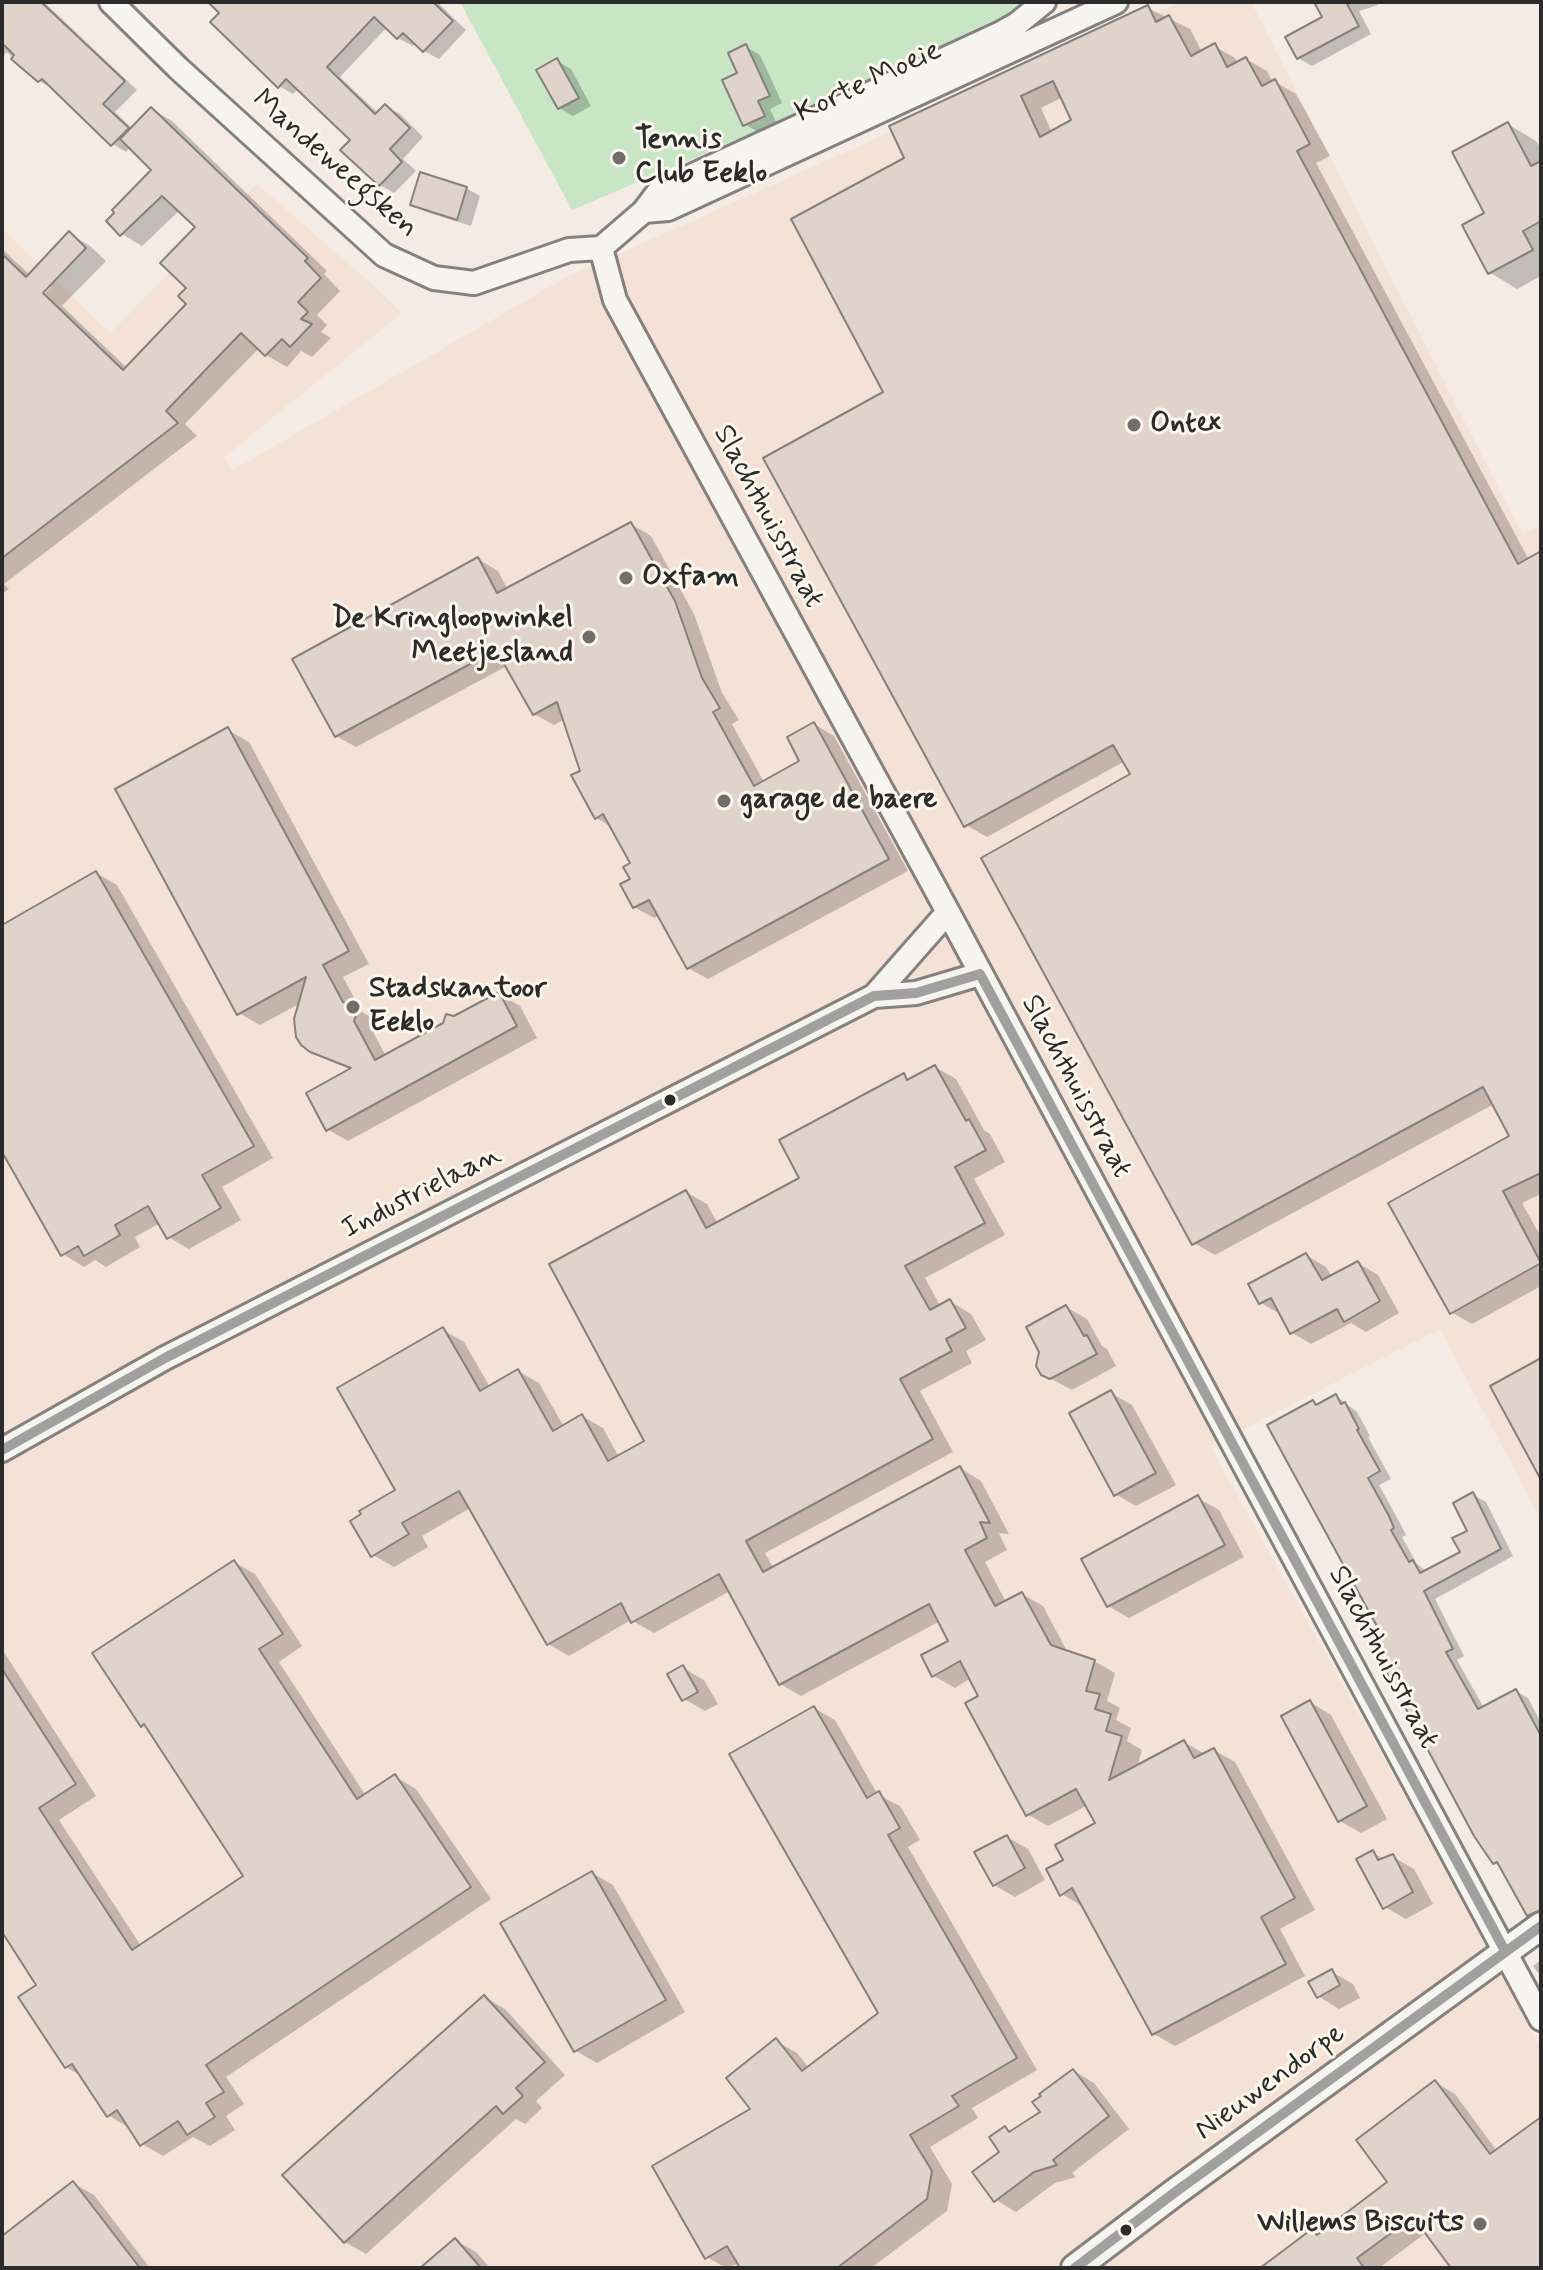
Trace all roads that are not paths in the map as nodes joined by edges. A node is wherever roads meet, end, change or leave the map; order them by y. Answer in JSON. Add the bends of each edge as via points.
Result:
{"nodes":[{"id":1,"x":111,"y":2,"type":"edge"},
{"id":2,"x":1044,"y":2,"type":"edge"},
{"id":3,"x":1116,"y":2,"type":"edge"},
{"id":4,"x":644,"y":211,"type":"junction"},
{"id":5,"x":601,"y":248,"type":"junction"},
{"id":6,"x":948,"y":912,"type":"junction"},
{"id":7,"x":980,"y":974,"type":"junction"},
{"id":8,"x":874,"y":996,"type":"junction"},
{"id":9,"x":2,"y":1450,"type":"edge"},
{"id":10,"x":1541,"y":1926,"type":"edge"},
{"id":11,"x":1505,"y":1951,"type":"junction"},
{"id":12,"x":1541,"y":2019,"type":"edge"},
{"id":13,"x":1075,"y":2268,"type":"edge"}],
"edges":[{"from":1,"to":5,"type":"street","name":"Mandeweegsken","via":[[384,255],[434,278],[474,283],[569,250]]},
{"from":2,"to":4,"type":"street","name":"Korte Moeie","via":[[999,34],[659,191]]},
{"from":3,"to":4,"type":"street","name":"Korte Moeie","via":[[668,209]]},
{"from":4,"to":5,"type":"street","name":"Korte Moeie"},
{"from":5,"to":6,"type":"street","name":"Slachthuisstraat","via":[[615,300]]},
{"from":6,"to":7,"type":"street","name":"Slachthuisstraat"},
{"from":6,"to":8,"type":"street","name":"Industrielaan"},
{"from":7,"to":8,"type":"street","name":"Industrielaan","via":[[916,993]]},
{"from":7,"to":11,"type":"street","name":"Slachthuisstraat"},
{"from":8,"to":9,"type":"street","name":"Industrielaan","via":[[165,1358]]},
{"from":10,"to":11,"type":"street","name":"Nieuwendorpe"},
{"from":11,"to":12,"type":"street","name":"Slachthuisstraat"},
{"from":11,"to":13,"type":"street","name":"Nieuwendorpe"}]}
